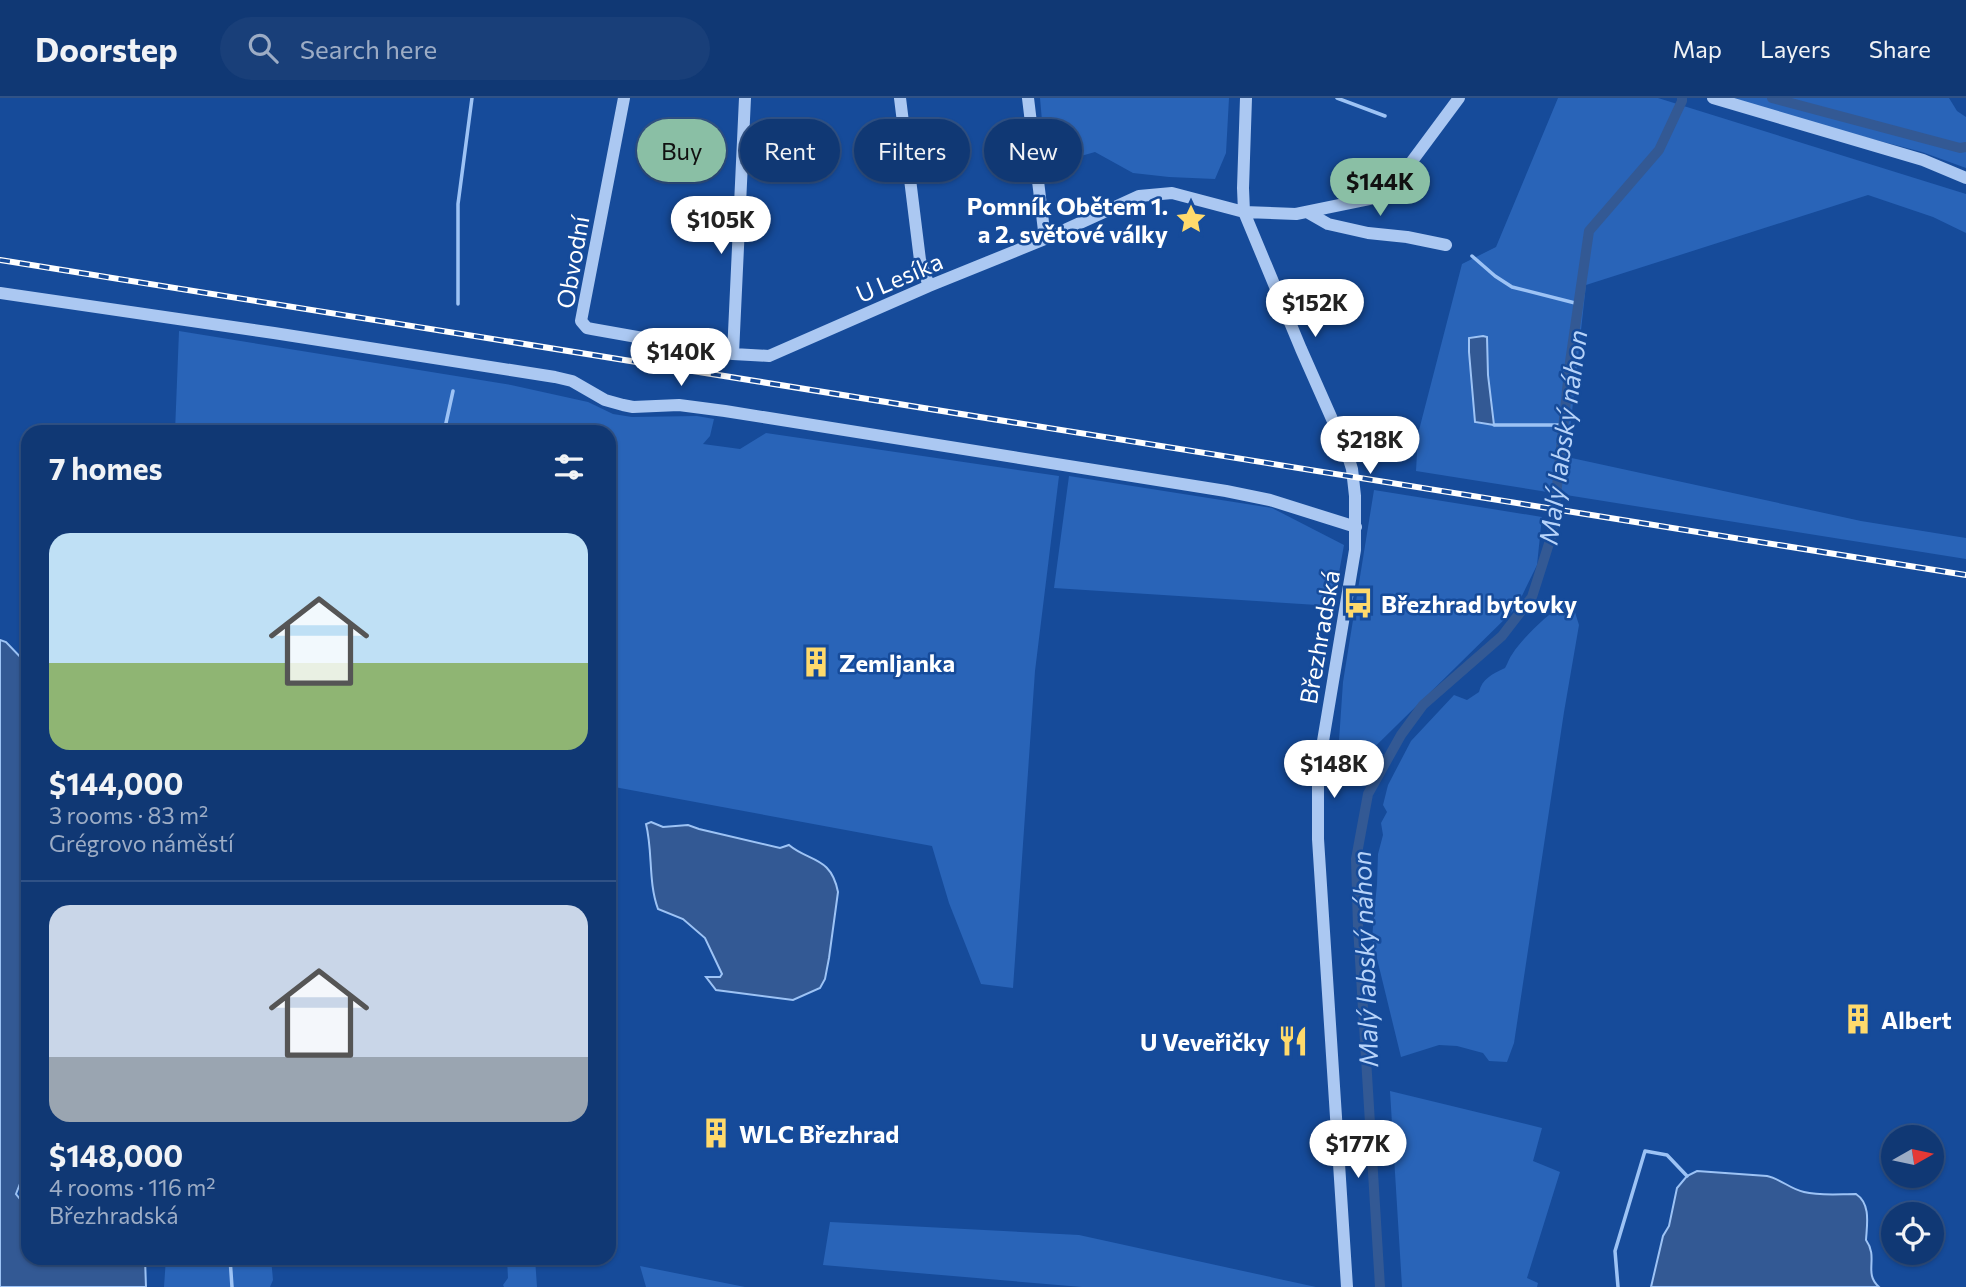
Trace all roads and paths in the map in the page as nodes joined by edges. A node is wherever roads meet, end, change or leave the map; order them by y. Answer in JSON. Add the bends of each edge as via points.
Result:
{"nodes":[{"id":1,"x":624,"y":98,"type":"edge"},
{"id":2,"x":745,"y":98,"type":"edge"},
{"id":3,"x":900,"y":98,"type":"edge"},
{"id":4,"x":1028,"y":98,"type":"edge"},
{"id":5,"x":1246,"y":98,"type":"edge"},
{"id":6,"x":1458,"y":98,"type":"edge"},
{"id":7,"x":1713,"y":98,"type":"edge"},
{"id":8,"x":1966,"y":178,"type":"edge"},
{"id":9,"x":1244,"y":212,"type":"junction"},
{"id":10,"x":1307,"y":212,"type":"junction"},
{"id":11,"x":1045,"y":239,"type":"junction"},
{"id":12,"x":1446,"y":245,"type":"dead end"},
{"id":13,"x":929,"y":286,"type":"junction"},
{"id":14,"x":0,"y":293,"type":"edge"},
{"id":15,"x":733,"y":354,"type":"junction"},
{"id":16,"x":1356,"y":527,"type":"junction"},
{"id":17,"x":1348,"y":1287,"type":"edge"}],
"edges":[{"from":1,"to":15,"type":"street","name":"Obvodní","via":[[581,321],[587,328]]},
{"from":2,"to":15,"type":"street"},
{"from":3,"to":13,"type":"street","via":[[920,260]]},
{"from":4,"to":11,"type":"street"},
{"from":5,"to":9,"type":"street","name":"Březhradská"},
{"from":6,"to":10,"type":"street","name":"U Lesíka","via":[[1407,168],[1374,198]]},
{"from":7,"to":8,"type":"street","via":[[1923,160]]},
{"from":9,"to":10,"type":"street","name":"U Lesíka"},
{"from":9,"to":11,"type":"street","name":"U Lesíka","via":[[1172,192],[1139,195]]},
{"from":9,"to":16,"type":"street","name":"Březhradská","via":[[1347,453]]},
{"from":10,"to":12,"type":"street","via":[[1328,224]]},
{"from":11,"to":13,"type":"street","name":"U Lesíka"},
{"from":13,"to":15,"type":"street","name":"U Lesíka","via":[[769,356]]},
{"from":14,"to":16,"type":"street","via":[[555,377],[633,407],[679,405],[725,411],[1226,491]]},
{"from":16,"to":17,"type":"street","name":"Březhradská","via":[[1318,771],[1318,839]]}]}
